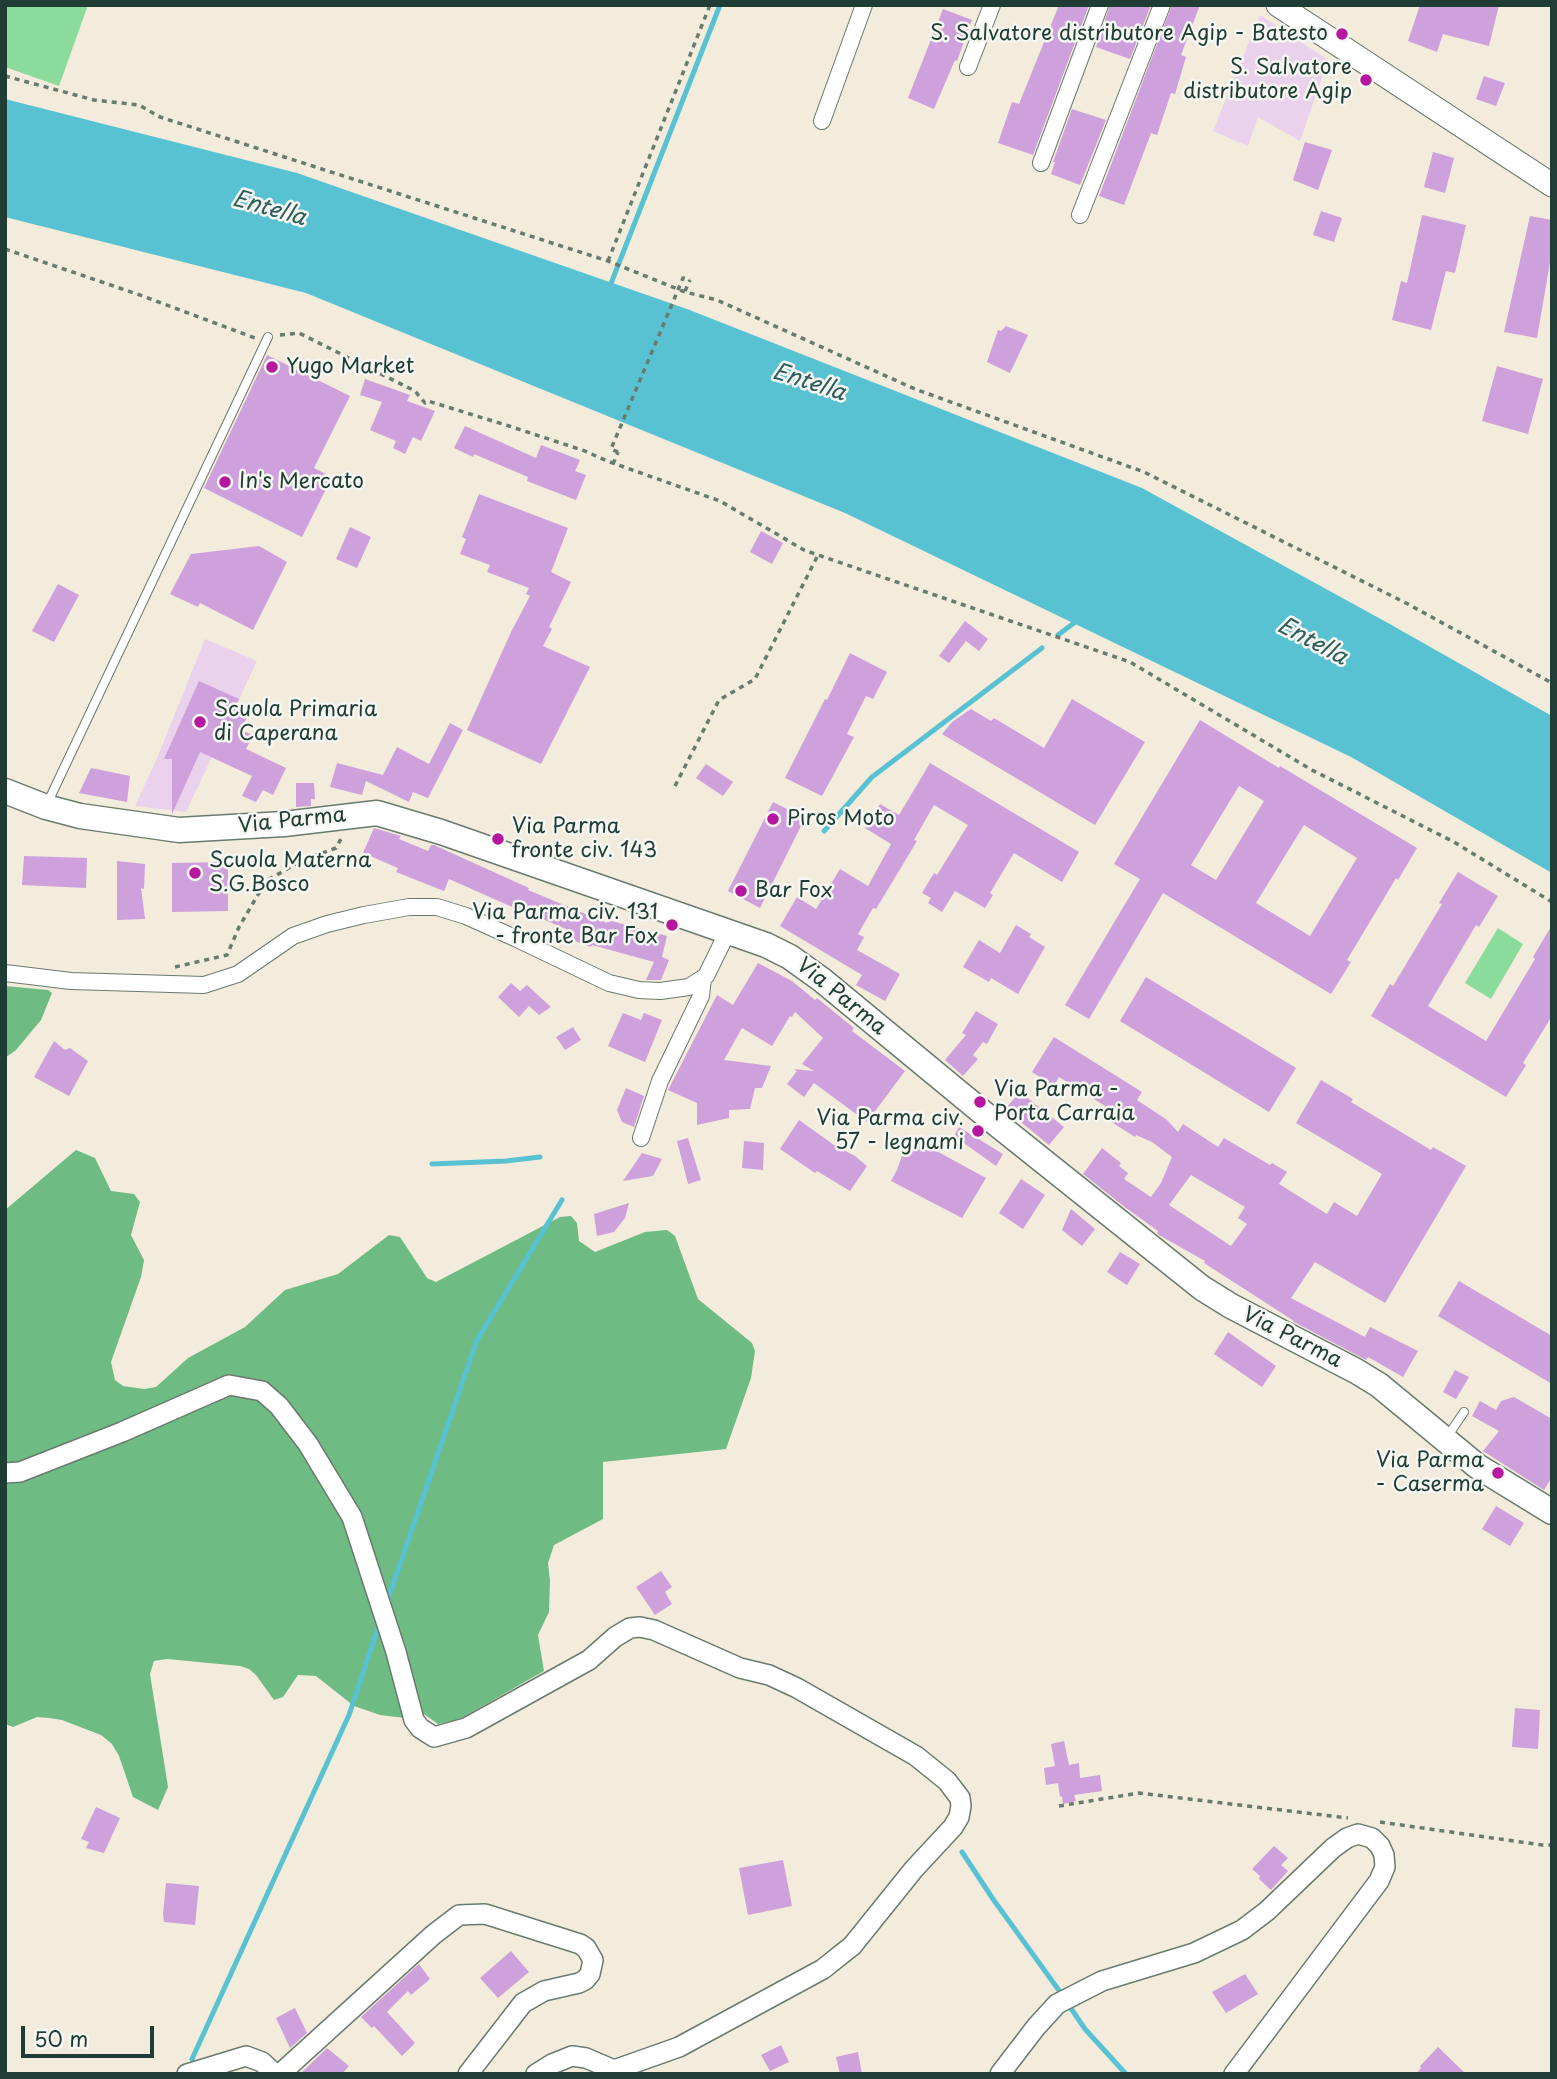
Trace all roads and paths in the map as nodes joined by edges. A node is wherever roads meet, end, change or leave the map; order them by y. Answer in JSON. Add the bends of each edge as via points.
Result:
{"nodes":[{"id":1,"x":710,"y":5,"type":"edge"},
{"id":2,"x":864,"y":5,"type":"edge"},
{"id":3,"x":992,"y":5,"type":"edge"},
{"id":4,"x":1100,"y":5,"type":"edge"},
{"id":5,"x":1162,"y":5,"type":"edge"},
{"id":6,"x":1278,"y":5,"type":"edge"},
{"id":7,"x":968,"y":67,"type":"dead end"},
{"id":8,"x":5,"y":76,"type":"edge"},
{"id":9,"x":822,"y":121,"type":"dead end"},
{"id":10,"x":1041,"y":163,"type":"dead end"},
{"id":11,"x":1552,"y":186,"type":"edge"},
{"id":12,"x":1080,"y":215,"type":"dead end"},
{"id":13,"x":5,"y":249,"type":"edge"},
{"id":14,"x":608,"y":261,"type":"junction"},
{"id":15,"x":685,"y":292,"type":"junction"},
{"id":16,"x":268,"y":337,"type":"junction"},
{"id":17,"x":613,"y":464,"type":"junction"},
{"id":18,"x":818,"y":555,"type":"junction"},
{"id":19,"x":1552,"y":683,"type":"edge"},
{"id":20,"x":675,"y":786,"type":"dead end"},
{"id":21,"x":5,"y":791,"type":"edge"},
{"id":22,"x":46,"y":807,"type":"junction"},
{"id":23,"x":356,"y":815,"type":"junction"},
{"id":24,"x":1552,"y":902,"type":"edge"},
{"id":25,"x":728,"y":931,"type":"junction"},
{"id":26,"x":167,"y":968,"type":"dead end"},
{"id":27,"x":5,"y":973,"type":"edge"},
{"id":28,"x":703,"y":978,"type":"junction"},
{"id":29,"x":641,"y":1138,"type":"dead end"},
{"id":30,"x":1464,"y":1412,"type":"dead end"},
{"id":31,"x":1446,"y":1440,"type":"junction"},
{"id":32,"x":5,"y":1474,"type":"edge"},
{"id":33,"x":1552,"y":1512,"type":"edge"},
{"id":34,"x":1059,"y":1806,"type":"dead end"},
{"id":35,"x":1351,"y":1818,"type":"dead end"},
{"id":36,"x":1377,"y":1821,"type":"dead end"},
{"id":37,"x":1552,"y":1845,"type":"edge"},
{"id":38,"x":612,"y":2072,"type":"edge"},
{"id":39,"x":187,"y":2074,"type":"edge"},
{"id":40,"x":275,"y":2074,"type":"edge"},
{"id":41,"x":280,"y":2074,"type":"edge"},
{"id":42,"x":468,"y":2074,"type":"edge"},
{"id":43,"x":536,"y":2074,"type":"edge"},
{"id":44,"x":1000,"y":2074,"type":"edge"},
{"id":45,"x":1234,"y":2074,"type":"edge"}],
"edges":[{"from":1,"to":14,"type":"path"},
{"from":2,"to":9,"type":"street"},
{"from":3,"to":7,"type":"street"},
{"from":4,"to":10,"type":"street"},
{"from":5,"to":12,"type":"street"},
{"from":6,"to":11,"type":"main road"},
{"from":8,"to":14,"type":"path","via":[[94,100],[139,105],[160,117]]},
{"from":13,"to":16,"type":"path","via":[[256,338]]},
{"from":14,"to":15,"type":"path"},
{"from":15,"to":17,"type":"path","bridge":true,"via":[[690,281],[684,278],[611,449],[618,452]]},
{"from":15,"to":19,"type":"path","via":[[717,300],[915,389],[1144,472],[1406,603]]},
{"from":16,"to":17,"type":"path","via":[[299,333],[415,391],[425,403],[509,426]]},
{"from":16,"to":22,"type":"lane"},
{"from":17,"to":18,"type":"path","via":[[720,501]]},
{"from":18,"to":20,"type":"path","via":[[755,679],[719,700]]},
{"from":18,"to":24,"type":"path","via":[[1130,662],[1312,770],[1454,842]]},
{"from":21,"to":22,"type":"main road","name":"Via Parma"},
{"from":22,"to":23,"type":"main road","name":"Via Parma","via":[[179,830]]},
{"from":23,"to":25,"type":"main road","name":"Via Parma","via":[[377,813],[441,832]]},
{"from":23,"to":26,"type":"path","via":[[336,848],[266,881],[227,955]]},
{"from":25,"to":28,"type":"street"},
{"from":25,"to":31,"type":"main road","name":"Via Parma","via":[[790,957],[822,980],[1202,1288],[1379,1385]]},
{"from":27,"to":28,"type":"street","via":[[71,981],[204,985],[238,974],[293,936],[327,924],[409,907],[437,907],[503,932],[609,983],[660,992],[689,987]]},
{"from":28,"to":29,"type":"street","via":[[701,996],[660,1081]]},
{"from":30,"to":31,"type":"lane"},
{"from":31,"to":33,"type":"main road","name":"Via Parma","via":[[1477,1466]]},
{"from":32,"to":38,"type":"street","via":[[71,1452],[229,1385],[262,1391],[308,1444],[352,1517],[414,1720],[434,1737],[466,1728],[589,1660],[630,1628],[640,1627],[797,1688],[916,1756],[947,1781],[960,1798],[959,1817],[852,1946],[823,1969],[679,2047]]},
{"from":34,"to":35,"type":"path","via":[[1139,1793]]},
{"from":36,"to":37,"type":"path"},
{"from":38,"to":43,"type":"street","via":[[572,2056]]},
{"from":39,"to":40,"type":"street","via":[[246,2056]]},
{"from":41,"to":42,"type":"street","via":[[459,1915],[485,1914],[586,1948],[591,1954],[590,1975],[523,2003]]},
{"from":44,"to":45,"type":"street","via":[[1057,2004],[1102,1981],[1194,1953],[1242,1930],[1332,1847],[1358,1834],[1372,1838],[1384,1855],[1379,1881]]}]}
